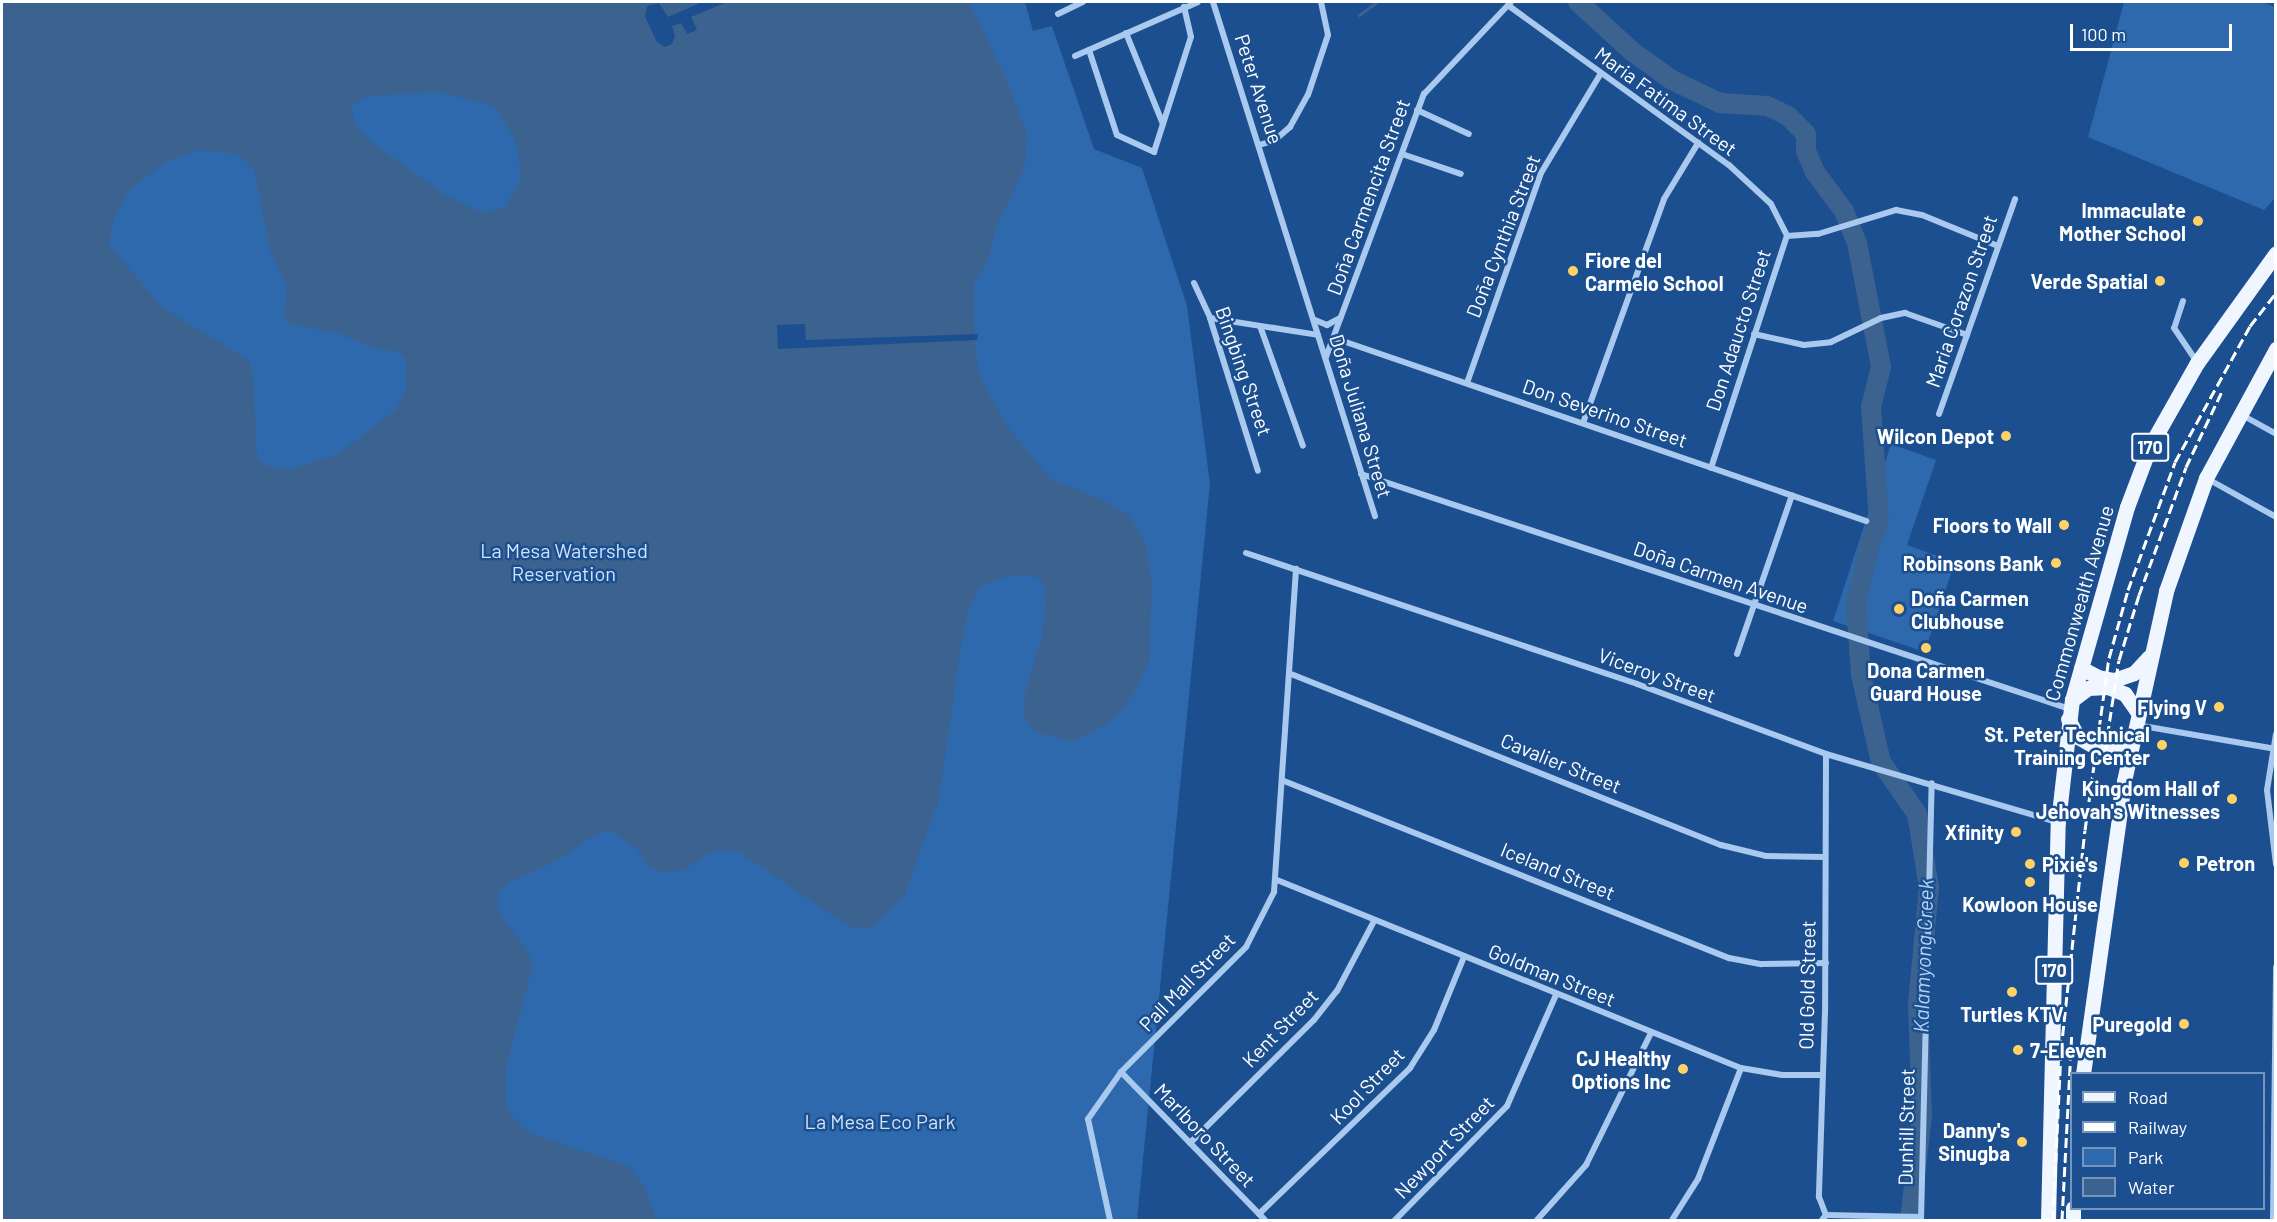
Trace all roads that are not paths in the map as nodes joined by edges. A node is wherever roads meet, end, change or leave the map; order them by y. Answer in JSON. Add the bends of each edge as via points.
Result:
{"nodes":[{"id":1,"x":1080,"y":2,"type":"edge"},
{"id":2,"x":1198,"y":2,"type":"edge"},
{"id":3,"x":1213,"y":2,"type":"edge"},
{"id":4,"x":1321,"y":2,"type":"edge"},
{"id":5,"x":1510,"y":4,"type":"edge"},
{"id":6,"x":1185,"y":7,"type":"junction"},
{"id":7,"x":1058,"y":14,"type":"dead end"},
{"id":8,"x":1126,"y":33,"type":"junction"},
{"id":9,"x":1089,"y":50,"type":"junction"},
{"id":10,"x":1075,"y":56,"type":"dead end"},
{"id":11,"x":1600,"y":75,"type":"junction"},
{"id":12,"x":1417,"y":110,"type":"junction"},
{"id":13,"x":1163,"y":124,"type":"junction"},
{"id":14,"x":1469,"y":134,"type":"dead end"},
{"id":15,"x":1698,"y":143,"type":"junction"},
{"id":16,"x":1259,"y":145,"type":"junction"},
{"id":17,"x":1402,"y":154,"type":"junction"},
{"id":18,"x":1461,"y":174,"type":"dead end"},
{"id":19,"x":1272,"y":187,"type":"joint"},
{"id":20,"x":2015,"y":199,"type":"dead end"},
{"id":21,"x":1787,"y":236,"type":"junction"},
{"id":22,"x":1998,"y":246,"type":"junction"},
{"id":23,"x":2276,"y":253,"type":"edge"},
{"id":24,"x":1194,"y":283,"type":"dead end"},
{"id":25,"x":2183,"y":301,"type":"dead end"},
{"id":26,"x":1343,"y":312,"type":"junction"},
{"id":27,"x":1313,"y":317,"type":"junction"},
{"id":28,"x":1210,"y":318,"type":"junction"},
{"id":29,"x":1260,"y":326,"type":"junction"},
{"id":30,"x":1754,"y":334,"type":"junction"},
{"id":31,"x":1318,"y":335,"type":"junction"},
{"id":32,"x":1967,"y":335,"type":"junction"},
{"id":33,"x":1334,"y":338,"type":"junction"},
{"id":34,"x":1325,"y":358,"type":"junction"},
{"id":35,"x":2273,"y":359,"type":"edge"},
{"id":36,"x":2197,"y":363,"type":"junction"},
{"id":37,"x":1467,"y":383,"type":"junction"},
{"id":38,"x":1939,"y":414,"type":"dead end"},
{"id":39,"x":2239,"y":414,"type":"junction"},
{"id":40,"x":1583,"y":423,"type":"junction"},
{"id":41,"x":2276,"y":434,"type":"edge"},
{"id":42,"x":1303,"y":446,"type":"dead end"},
{"id":43,"x":1711,"y":468,"type":"junction"},
{"id":44,"x":1258,"y":471,"type":"dead end"},
{"id":45,"x":1361,"y":474,"type":"junction"},
{"id":46,"x":2206,"y":478,"type":"junction"},
{"id":47,"x":1792,"y":495,"type":"junction"},
{"id":48,"x":1375,"y":516,"type":"dead end"},
{"id":49,"x":2276,"y":517,"type":"edge"},
{"id":50,"x":1866,"y":521,"type":"dead end"},
{"id":51,"x":1246,"y":553,"type":"dead end"},
{"id":52,"x":1296,"y":570,"type":"junction"},
{"id":53,"x":1755,"y":606,"type":"junction"},
{"id":54,"x":1737,"y":654,"type":"dead end"},
{"id":55,"x":2149,"y":657,"type":"junction"},
{"id":56,"x":2081,"y":668,"type":"junction"},
{"id":57,"x":1291,"y":674,"type":"junction"},
{"id":58,"x":2070,"y":709,"type":"junction"},
{"id":59,"x":2134,"y":724,"type":"junction"},
{"id":60,"x":2276,"y":734,"type":"edge"},
{"id":61,"x":2274,"y":749,"type":"edge"},
{"id":62,"x":1826,"y":754,"type":"junction"},
{"id":63,"x":1284,"y":781,"type":"junction"},
{"id":64,"x":1932,"y":783,"type":"junction"},
{"id":65,"x":2058,"y":822,"type":"junction"},
{"id":66,"x":1824,"y":857,"type":"junction"},
{"id":67,"x":2276,"y":864,"type":"edge"},
{"id":68,"x":1277,"y":880,"type":"junction"},
{"id":69,"x":1374,"y":921,"type":"junction"},
{"id":70,"x":1464,"y":957,"type":"junction"},
{"id":71,"x":1826,"y":963,"type":"junction"},
{"id":72,"x":2276,"y":967,"type":"edge"},
{"id":73,"x":1556,"y":995,"type":"junction"},
{"id":74,"x":1651,"y":1033,"type":"junction"},
{"id":75,"x":1741,"y":1068,"type":"junction"},
{"id":76,"x":1121,"y":1072,"type":"junction"},
{"id":77,"x":2083,"y":1072,"type":"edge"},
{"id":78,"x":1821,"y":1075,"type":"junction"},
{"id":79,"x":1190,"y":1143,"type":"junction"},
{"id":80,"x":1259,"y":1214,"type":"junction"},
{"id":81,"x":1824,"y":1218,"type":"edge"},
{"id":82,"x":1921,"y":1219,"type":"edge"},
{"id":83,"x":1110,"y":1221,"type":"edge"},
{"id":84,"x":1266,"y":1221,"type":"edge"},
{"id":85,"x":1395,"y":1221,"type":"edge"},
{"id":86,"x":1538,"y":1221,"type":"edge"},
{"id":87,"x":1672,"y":1221,"type":"edge"},
{"id":88,"x":2048,"y":1221,"type":"edge"},
{"id":89,"x":2273,"y":1221,"type":"edge"}],
"edges":[{"from":1,"to":7,"type":"street"},
{"from":2,"to":6,"type":"street"},
{"from":3,"to":16,"type":"street","name":"Peter Avenue"},
{"from":4,"to":16,"type":"street","via":[[1328,35],[1308,95],[1290,127],[1275,140]]},
{"from":5,"to":11,"type":"street","name":"Maria Fatima Street"},
{"from":5,"to":12,"type":"street","name":"Doña Carmencita Street","via":[[1431,86]]},
{"from":6,"to":8,"type":"street"},
{"from":6,"to":13,"type":"street","via":[[1191,37]]},
{"from":8,"to":9,"type":"street"},
{"from":8,"to":13,"type":"street"},
{"from":9,"to":10,"type":"street"},
{"from":9,"to":13,"type":"street","via":[[1117,135],[1154,152]]},
{"from":11,"to":15,"type":"street","name":"Maria Fatima Street"},
{"from":11,"to":37,"type":"street","name":"Doña Cynthia Street","via":[[1541,173]]},
{"from":12,"to":14,"type":"street"},
{"from":12,"to":17,"type":"street","name":"Doña Carmencita Street"},
{"from":15,"to":21,"type":"street","name":"Maria Fatima Street","via":[[1771,204]]},
{"from":15,"to":40,"type":"street","via":[[1664,199]]},
{"from":16,"to":19,"type":"street","name":"Peter Avenue"},
{"from":17,"to":18,"type":"street"},
{"from":17,"to":26,"type":"street","name":"Doña Carmencita Street"},
{"from":19,"to":27,"type":"street","name":"Doña Juliana Street"},
{"from":20,"to":22,"type":"street","name":"Maria Corazon Street"},
{"from":21,"to":22,"type":"street","via":[[1803,237],[1904,211]]},
{"from":21,"to":30,"type":"street","name":"Don Adaucto Street"},
{"from":22,"to":32,"type":"street","name":"Maria Corazon Street"},
{"from":23,"to":36,"type":"main road","name":"Commonwealth Avenue","number":"170"},
{"from":24,"to":28,"type":"street","name":"Bingbing Street"},
{"from":25,"to":36,"type":"street","via":[[2174,328]]},
{"from":26,"to":27,"type":"street","via":[[1330,325],[1320,324]]},
{"from":26,"to":33,"type":"street","name":"Doña Carmencita Street"},
{"from":27,"to":31,"type":"street","name":"Doña Juliana Street"},
{"from":28,"to":29,"type":"street"},
{"from":28,"to":44,"type":"street","name":"Bingbing Street"},
{"from":29,"to":31,"type":"street"},
{"from":29,"to":42,"type":"street"},
{"from":30,"to":32,"type":"street","via":[[1804,345],[1831,342],[1881,318],[1905,314]]},
{"from":30,"to":43,"type":"street","name":"Don Adaucto Street"},
{"from":31,"to":34,"type":"street","name":"Doña Juliana Street"},
{"from":32,"to":38,"type":"street","name":"Maria Corazon Street"},
{"from":33,"to":34,"type":"street","name":"Doña Carmencita Street"},
{"from":33,"to":37,"type":"street","name":"Don Severino Street"},
{"from":34,"to":45,"type":"street","name":"Doña Juliana Street"},
{"from":35,"to":39,"type":"main road","number":"170"},
{"from":36,"to":56,"type":"main road","name":"Commonwealth Avenue","number":"170","via":[[2150,446],[2127,507]]},
{"from":37,"to":40,"type":"street","name":"Don Severino Street"},
{"from":39,"to":41,"type":"street"},
{"from":39,"to":46,"type":"main road","number":"170"},
{"from":40,"to":43,"type":"street","name":"Don Severino Street"},
{"from":43,"to":47,"type":"street","name":"Don Severino Street"},
{"from":45,"to":48,"type":"street","name":"Doña Juliana Street"},
{"from":45,"to":53,"type":"street","name":"Doña Carmen Avenue"},
{"from":46,"to":49,"type":"street"},
{"from":46,"to":55,"type":"main road","number":"170","via":[[2166,591]]},
{"from":47,"to":50,"type":"street","name":"Don Severino Street"},
{"from":47,"to":53,"type":"street"},
{"from":51,"to":52,"type":"street","name":"Viceroy Street"},
{"from":52,"to":57,"type":"street","name":"Pall Mall Street"},
{"from":52,"to":62,"type":"street","name":"Viceroy Street","via":[[1637,684]]},
{"from":53,"to":54,"type":"street"},
{"from":53,"to":58,"type":"street","name":"Doña Carmen Avenue"},
{"from":55,"to":56,"type":"main road","via":[[2134,673],[2114,680],[2097,678]]},
{"from":55,"to":59,"type":"main road","number":"170"},
{"from":56,"to":58,"type":"main road","name":"Commonwealth Avenue","number":"170"},
{"from":57,"to":63,"type":"street","name":"Pall Mall Street"},
{"from":57,"to":66,"type":"street","name":"Cavalier Street","via":[[1721,845],[1766,856]]},
{"from":58,"to":59,"type":"main road","via":[[2088,688],[2108,687],[2125,694]]},
{"from":58,"to":59,"type":"main road","via":[[2078,737],[2095,747],[2114,747]]},
{"from":58,"to":65,"type":"main road","name":"Commonwealth Avenue","number":"170"},
{"from":59,"to":61,"type":"street"},
{"from":59,"to":77,"type":"main road","number":"170"},
{"from":60,"to":61,"type":"street"},
{"from":61,"to":67,"type":"street","via":[[2267,790]]},
{"from":62,"to":64,"type":"street","name":"Viceroy Street"},
{"from":62,"to":66,"type":"street","name":"Old Gold Street"},
{"from":63,"to":68,"type":"street","name":"Pall Mall Street"},
{"from":63,"to":71,"type":"street","name":"Iceland Street","via":[[1729,958],[1761,964]]},
{"from":64,"to":65,"type":"street","name":"Viceroy Street"},
{"from":64,"to":82,"type":"street","name":"Dunhill Street"},
{"from":65,"to":88,"type":"main road","name":"Commonwealth Avenue","number":"170"},
{"from":66,"to":71,"type":"street","name":"Old Gold Street"},
{"from":68,"to":69,"type":"street","name":"Goldman Street"},
{"from":68,"to":76,"type":"street","name":"Pall Mall Street","via":[[1268,907],[1246,947]]},
{"from":69,"to":70,"type":"street","name":"Goldman Street"},
{"from":69,"to":79,"type":"street","name":"Kent Street","via":[[1337,991],[1314,1020]]},
{"from":70,"to":73,"type":"street","name":"Goldman Street"},
{"from":70,"to":80,"type":"street","name":"Kool Street","via":[[1434,1030],[1410,1068]]},
{"from":71,"to":78,"type":"street","name":"Old Gold Street"},
{"from":72,"to":89,"type":"street"},
{"from":73,"to":74,"type":"street","name":"Goldman Street"},
{"from":73,"to":85,"type":"street","name":"Newport Street","via":[[1507,1106]]},
{"from":74,"to":75,"type":"street","name":"Goldman Street"},
{"from":74,"to":86,"type":"street","via":[[1586,1165]]},
{"from":75,"to":78,"type":"street","name":"Goldman Street","via":[[1782,1075]]},
{"from":75,"to":87,"type":"street","via":[[1698,1179]]},
{"from":76,"to":79,"type":"street","name":"Marlboro Street"},
{"from":76,"to":83,"type":"street","name":"Pall Mall Street","via":[[1088,1119]]},
{"from":78,"to":81,"type":"street","name":"Old Gold Street","via":[[1819,1197]]},
{"from":79,"to":80,"type":"street","name":"Marlboro Street"},
{"from":80,"to":84,"type":"street","name":"Marlboro Street"},
{"from":81,"to":82,"type":"street"}]}
